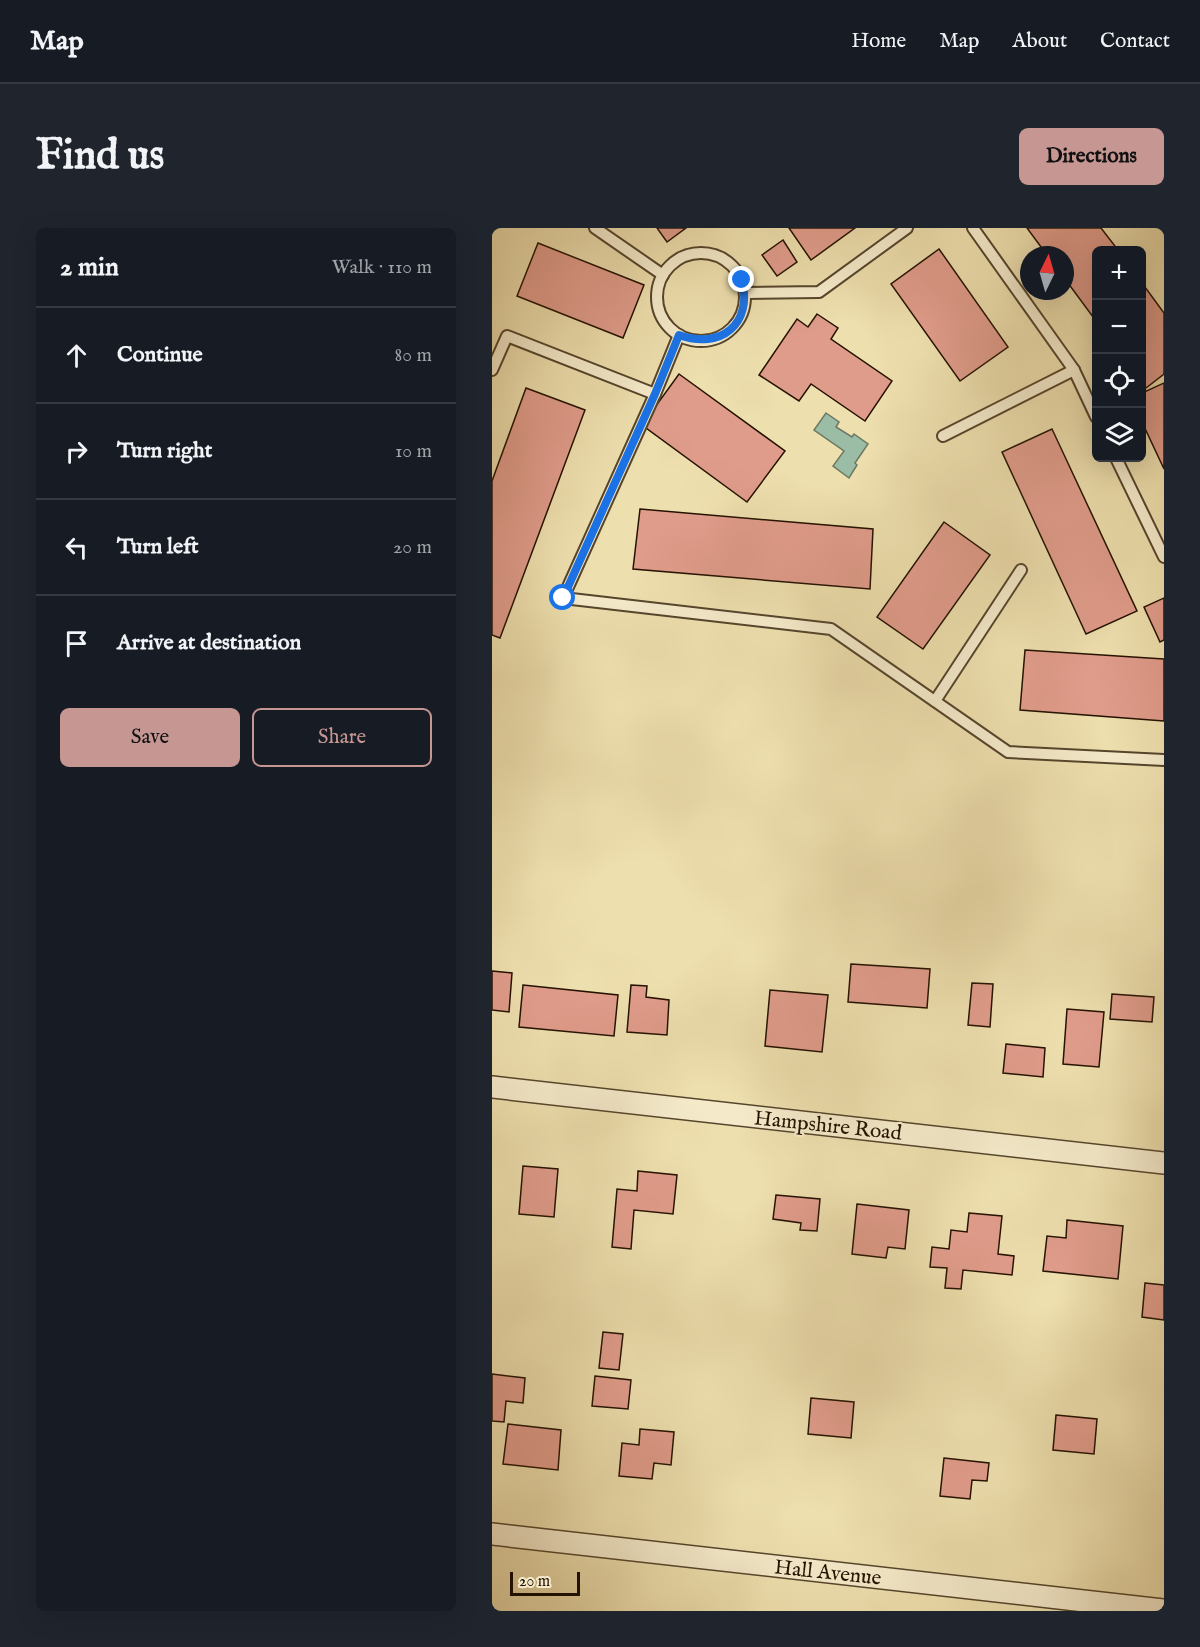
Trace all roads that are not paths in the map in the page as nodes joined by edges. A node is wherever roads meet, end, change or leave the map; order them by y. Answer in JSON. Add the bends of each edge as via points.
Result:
{"nodes":[{"id":1,"x":595,"y":228,"type":"edge"},
{"id":2,"x":907,"y":228,"type":"edge"},
{"id":3,"x":973,"y":228,"type":"edge"},
{"id":4,"x":663,"y":275,"type":"junction"},
{"id":5,"x":746,"y":293,"type":"junction"},
{"id":6,"x":679,"y":335,"type":"junction"},
{"id":7,"x":492,"y":370,"type":"edge"},
{"id":8,"x":1074,"y":370,"type":"junction"},
{"id":9,"x":655,"y":394,"type":"junction"},
{"id":10,"x":1092,"y":408,"type":"edge"},
{"id":11,"x":943,"y":436,"type":"dead end"},
{"id":12,"x":1118,"y":462,"type":"edge"},
{"id":13,"x":1164,"y":557,"type":"edge"},
{"id":14,"x":1022,"y":570,"type":"dead end"},
{"id":15,"x":935,"y":701,"type":"junction"},
{"id":16,"x":1164,"y":760,"type":"edge"},
{"id":17,"x":492,"y":1087,"type":"edge"},
{"id":18,"x":1164,"y":1163,"type":"edge"},
{"id":19,"x":492,"y":1534,"type":"edge"},
{"id":20,"x":1164,"y":1610,"type":"edge"}],
"edges":[{"from":1,"to":4,"type":"lane"},
{"from":2,"to":5,"type":"lane","via":[[819,292]]},
{"from":3,"to":8,"type":"lane"},
{"from":4,"to":5,"type":"lane","via":[[684,256],[711,254],[735,268]]},
{"from":4,"to":6,"type":"lane","via":[[657,291],[658,308]]},
{"from":5,"to":6,"type":"lane","via":[[737,323],[725,334],[710,340]]},
{"from":6,"to":9,"type":"lane"},
{"from":7,"to":9,"type":"lane","via":[[507,336]]},
{"from":8,"to":10,"type":"lane"},
{"from":8,"to":11,"type":"lane"},
{"from":9,"to":15,"type":"lane","via":[[563,598],[831,628]]},
{"from":12,"to":13,"type":"lane"},
{"from":14,"to":15,"type":"lane"},
{"from":15,"to":16,"type":"lane","via":[[1008,752]]},
{"from":17,"to":18,"type":"street","name":"Hampshire Road"},
{"from":19,"to":20,"type":"street","name":"Hall Avenue"}]}
